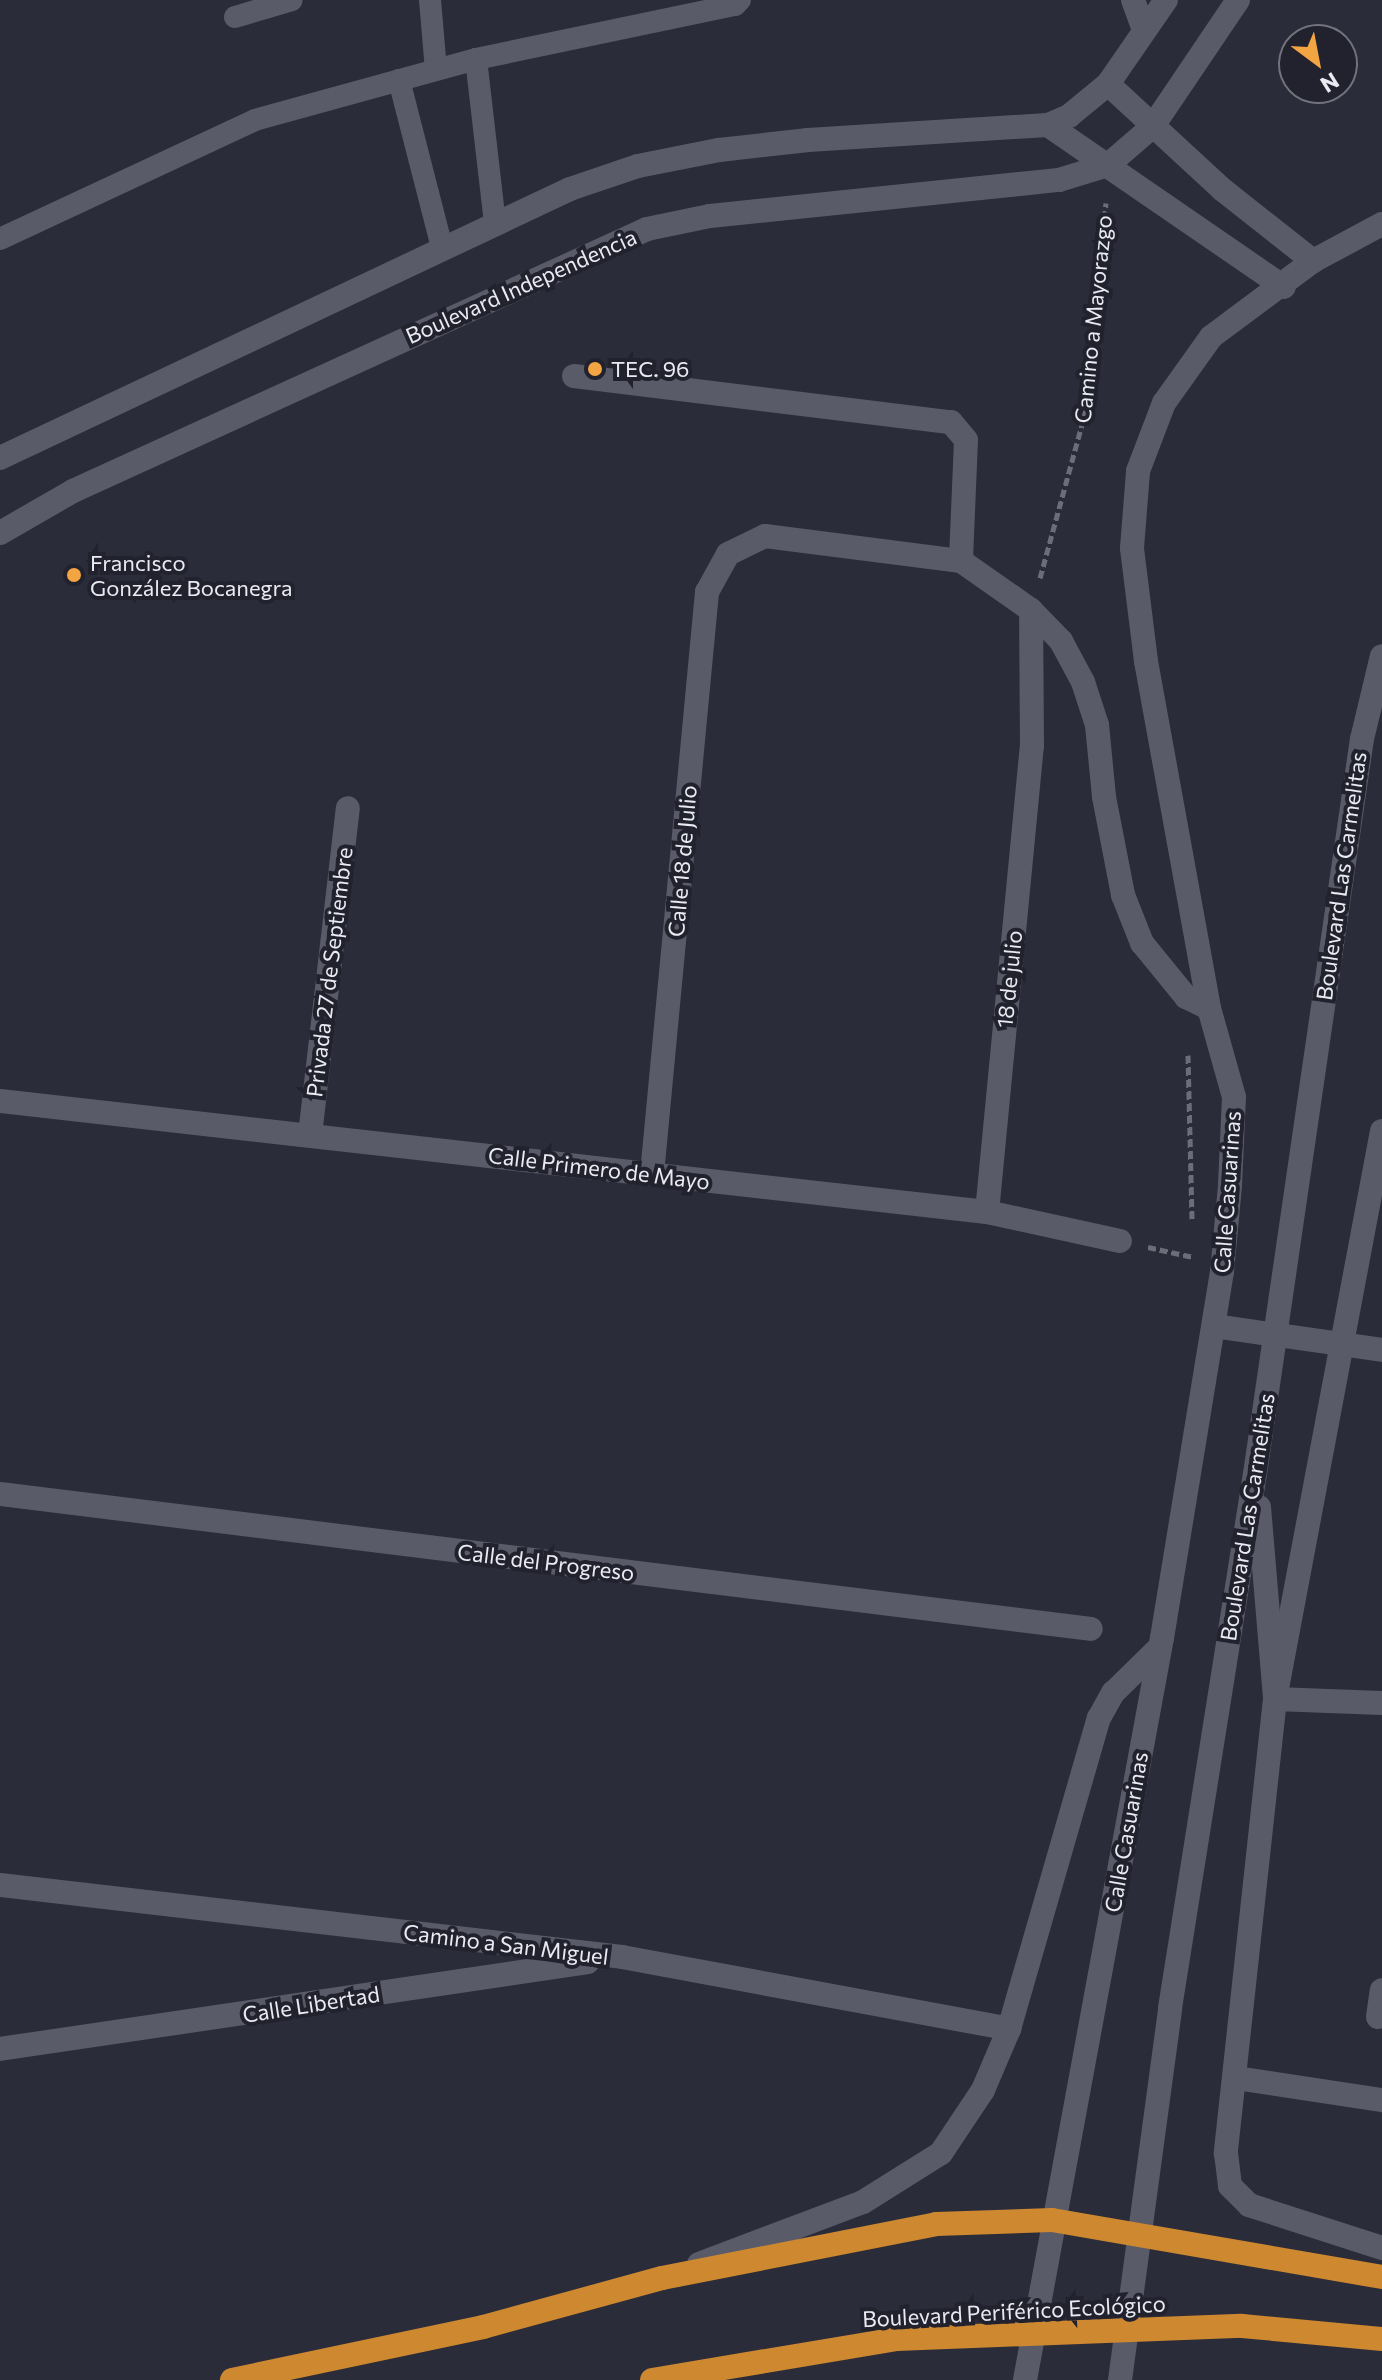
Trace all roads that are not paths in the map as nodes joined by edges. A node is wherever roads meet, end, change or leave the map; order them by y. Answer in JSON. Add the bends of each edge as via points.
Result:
{"nodes":[{"id":1,"x":292,"y":0,"type":"edge"},
{"id":2,"x":430,"y":0,"type":"edge"},
{"id":3,"x":740,"y":0,"type":"edge"},
{"id":4,"x":1133,"y":0,"type":"edge"},
{"id":5,"x":1166,"y":0,"type":"edge"},
{"id":6,"x":1238,"y":0,"type":"edge"},
{"id":7,"x":235,"y":17,"type":"dead end"},
{"id":8,"x":1144,"y":31,"type":"junction"},
{"id":9,"x":476,"y":59,"type":"junction"},
{"id":10,"x":436,"y":70,"type":"junction"},
{"id":11,"x":399,"y":80,"type":"junction"},
{"id":12,"x":1108,"y":84,"type":"junction"},
{"id":13,"x":1048,"y":125,"type":"junction"},
{"id":14,"x":1153,"y":126,"type":"junction"},
{"id":15,"x":1108,"y":165,"type":"junction"},
{"id":16,"x":495,"y":224,"type":"junction"},
{"id":17,"x":1382,"y":224,"type":"edge"},
{"id":18,"x":0,"y":239,"type":"edge"},
{"id":19,"x":442,"y":248,"type":"junction"},
{"id":20,"x":1313,"y":261,"type":"junction"},
{"id":21,"x":1284,"y":287,"type":"junction"},
{"id":22,"x":574,"y":376,"type":"dead end"},
{"id":23,"x":0,"y":458,"type":"edge"},
{"id":24,"x":0,"y":533,"type":"edge"},
{"id":25,"x":961,"y":561,"type":"junction"},
{"id":26,"x":1031,"y":610,"type":"junction"},
{"id":27,"x":1382,"y":656,"type":"edge"},
{"id":28,"x":348,"y":808,"type":"dead end"},
{"id":29,"x":1209,"y":1008,"type":"junction"},
{"id":30,"x":0,"y":1101,"type":"edge"},
{"id":31,"x":1382,"y":1131,"type":"edge"},
{"id":32,"x":310,"y":1135,"type":"junction"},
{"id":33,"x":652,"y":1174,"type":"junction"},
{"id":34,"x":987,"y":1212,"type":"junction"},
{"id":35,"x":1120,"y":1241,"type":"road end"},
{"id":36,"x":1214,"y":1326,"type":"junction"},
{"id":37,"x":1274,"y":1334,"type":"junction"},
{"id":38,"x":1342,"y":1344,"type":"junction"},
{"id":39,"x":1382,"y":1350,"type":"edge"},
{"id":40,"x":1255,"y":1474,"type":"junction"},
{"id":41,"x":0,"y":1494,"type":"edge"},
{"id":42,"x":1091,"y":1629,"type":"dead end"},
{"id":43,"x":1159,"y":1648,"type":"junction"},
{"id":44,"x":1275,"y":1699,"type":"junction"},
{"id":45,"x":1382,"y":1703,"type":"edge"},
{"id":46,"x":0,"y":1885,"type":"edge"},
{"id":47,"x":622,"y":1957,"type":"junction"},
{"id":48,"x":1382,"y":1990,"type":"edge"},
{"id":49,"x":1378,"y":2017,"type":"dead end"},
{"id":50,"x":1009,"y":2029,"type":"junction"},
{"id":51,"x":0,"y":2049,"type":"edge"},
{"id":52,"x":1236,"y":2078,"type":"junction"},
{"id":53,"x":1382,"y":2100,"type":"edge"},
{"id":54,"x":1052,"y":2220,"type":"junction"},
{"id":55,"x":1141,"y":2234,"type":"junction"},
{"id":56,"x":1382,"y":2248,"type":"edge"},
{"id":57,"x":1382,"y":2277,"type":"edge"},
{"id":58,"x":662,"y":2278,"type":"junction"},
{"id":59,"x":1382,"y":2339,"type":"edge"},
{"id":60,"x":232,"y":2380,"type":"edge"},
{"id":61,"x":652,"y":2380,"type":"edge"},
{"id":62,"x":1025,"y":2380,"type":"edge"},
{"id":63,"x":1120,"y":2380,"type":"edge"}],
"edges":[{"from":1,"to":7,"type":"lane"},
{"from":2,"to":10,"type":"lane"},
{"from":3,"to":9,"type":"lane"},
{"from":4,"to":8,"type":"street"},
{"from":5,"to":8,"type":"street"},
{"from":6,"to":14,"type":"street","name":"Boulevard Independencia"},
{"from":8,"to":12,"type":"street"},
{"from":9,"to":10,"type":"lane"},
{"from":9,"to":16,"type":"lane"},
{"from":10,"to":11,"type":"lane"},
{"from":11,"to":18,"type":"lane","via":[[255,120]]},
{"from":11,"to":19,"type":"lane"},
{"from":12,"to":13,"type":"street","via":[[1069,116]]},
{"from":12,"to":14,"type":"street"},
{"from":13,"to":15,"type":"street"},
{"from":13,"to":16,"type":"street","via":[[719,150],[624,171]]},
{"from":14,"to":15,"type":"street","name":"Boulevard Independencia"},
{"from":14,"to":20,"type":"street"},
{"from":15,"to":21,"type":"street"},
{"from":15,"to":24,"type":"street","name":"Boulevard Independencia","via":[[1059,180],[710,216],[647,229],[73,491]]},
{"from":16,"to":19,"type":"street"},
{"from":17,"to":20,"type":"street","name":"Calle Casuarinas"},
{"from":19,"to":23,"type":"street"},
{"from":20,"to":21,"type":"street","name":"Calle Casuarinas"},
{"from":21,"to":29,"type":"street","name":"Calle Casuarinas","via":[[1211,337],[1164,403],[1138,471],[1132,548],[1146,661]]},
{"from":22,"to":25,"type":"street","via":[[951,422],[966,440]]},
{"from":25,"to":26,"type":"street"},
{"from":25,"to":33,"type":"street","name":"Calle 18 de Julio","via":[[765,536],[728,554],[707,592]]},
{"from":26,"to":29,"type":"street","via":[[1061,641],[1083,682],[1097,725],[1123,895],[1142,943],[1186,997]]},
{"from":26,"to":34,"type":"street","name":"18 de julio","via":[[1032,746]]},
{"from":27,"to":37,"type":"street","name":"Boulevard Las Carmelitas","via":[[1362,739]]},
{"from":28,"to":32,"type":"street","name":"Privada 27 de Septiembre"},
{"from":29,"to":36,"type":"street","name":"Calle Casuarinas","via":[[1234,1097]]},
{"from":30,"to":32,"type":"street","name":"Calle Primero de Mayo"},
{"from":31,"to":38,"type":"street"},
{"from":32,"to":33,"type":"street","name":"Calle Primero de Mayo"},
{"from":33,"to":34,"type":"street","name":"Calle Primero de Mayo"},
{"from":34,"to":35,"type":"street","name":"Calle Primero de Mayo"},
{"from":36,"to":37,"type":"street"},
{"from":36,"to":43,"type":"street","name":"Calle Casuarinas"},
{"from":37,"to":38,"type":"street"},
{"from":37,"to":40,"type":"street","name":"Boulevard Las Carmelitas"},
{"from":38,"to":39,"type":"street"},
{"from":38,"to":44,"type":"street"},
{"from":40,"to":44,"type":"street"},
{"from":40,"to":55,"type":"street","name":"Boulevard Las Carmelitas","via":[[1170,2008]]},
{"from":41,"to":42,"type":"street","name":"Calle del Progreso"},
{"from":43,"to":50,"type":"street","via":[[1113,1693],[1099,1718]]},
{"from":43,"to":54,"type":"street","name":"Calle Casuarinas"},
{"from":44,"to":45,"type":"street"},
{"from":44,"to":52,"type":"street"},
{"from":46,"to":47,"type":"street","name":"Camino a San Miguel"},
{"from":47,"to":50,"type":"street","name":"Camino a San Miguel"},
{"from":47,"to":51,"type":"street","name":"Calle Libertad"},
{"from":48,"to":49,"type":"street"},
{"from":50,"to":58,"type":"street","via":[[983,2090],[941,2153],[863,2202]]},
{"from":52,"to":53,"type":"street"},
{"from":52,"to":56,"type":"street","via":[[1226,2153],[1230,2186],[1249,2205]]},
{"from":54,"to":55,"type":"highway"},
{"from":54,"to":58,"type":"highway","via":[[936,2224]]},
{"from":54,"to":62,"type":"street"},
{"from":55,"to":57,"type":"highway"},
{"from":55,"to":63,"type":"street","name":"Boulevard Las Carmelitas"},
{"from":58,"to":60,"type":"highway","via":[[483,2327]]},
{"from":59,"to":61,"type":"highway","name":"Boulevard Periférico Ecológico","via":[[1242,2326],[896,2339]]}]}
